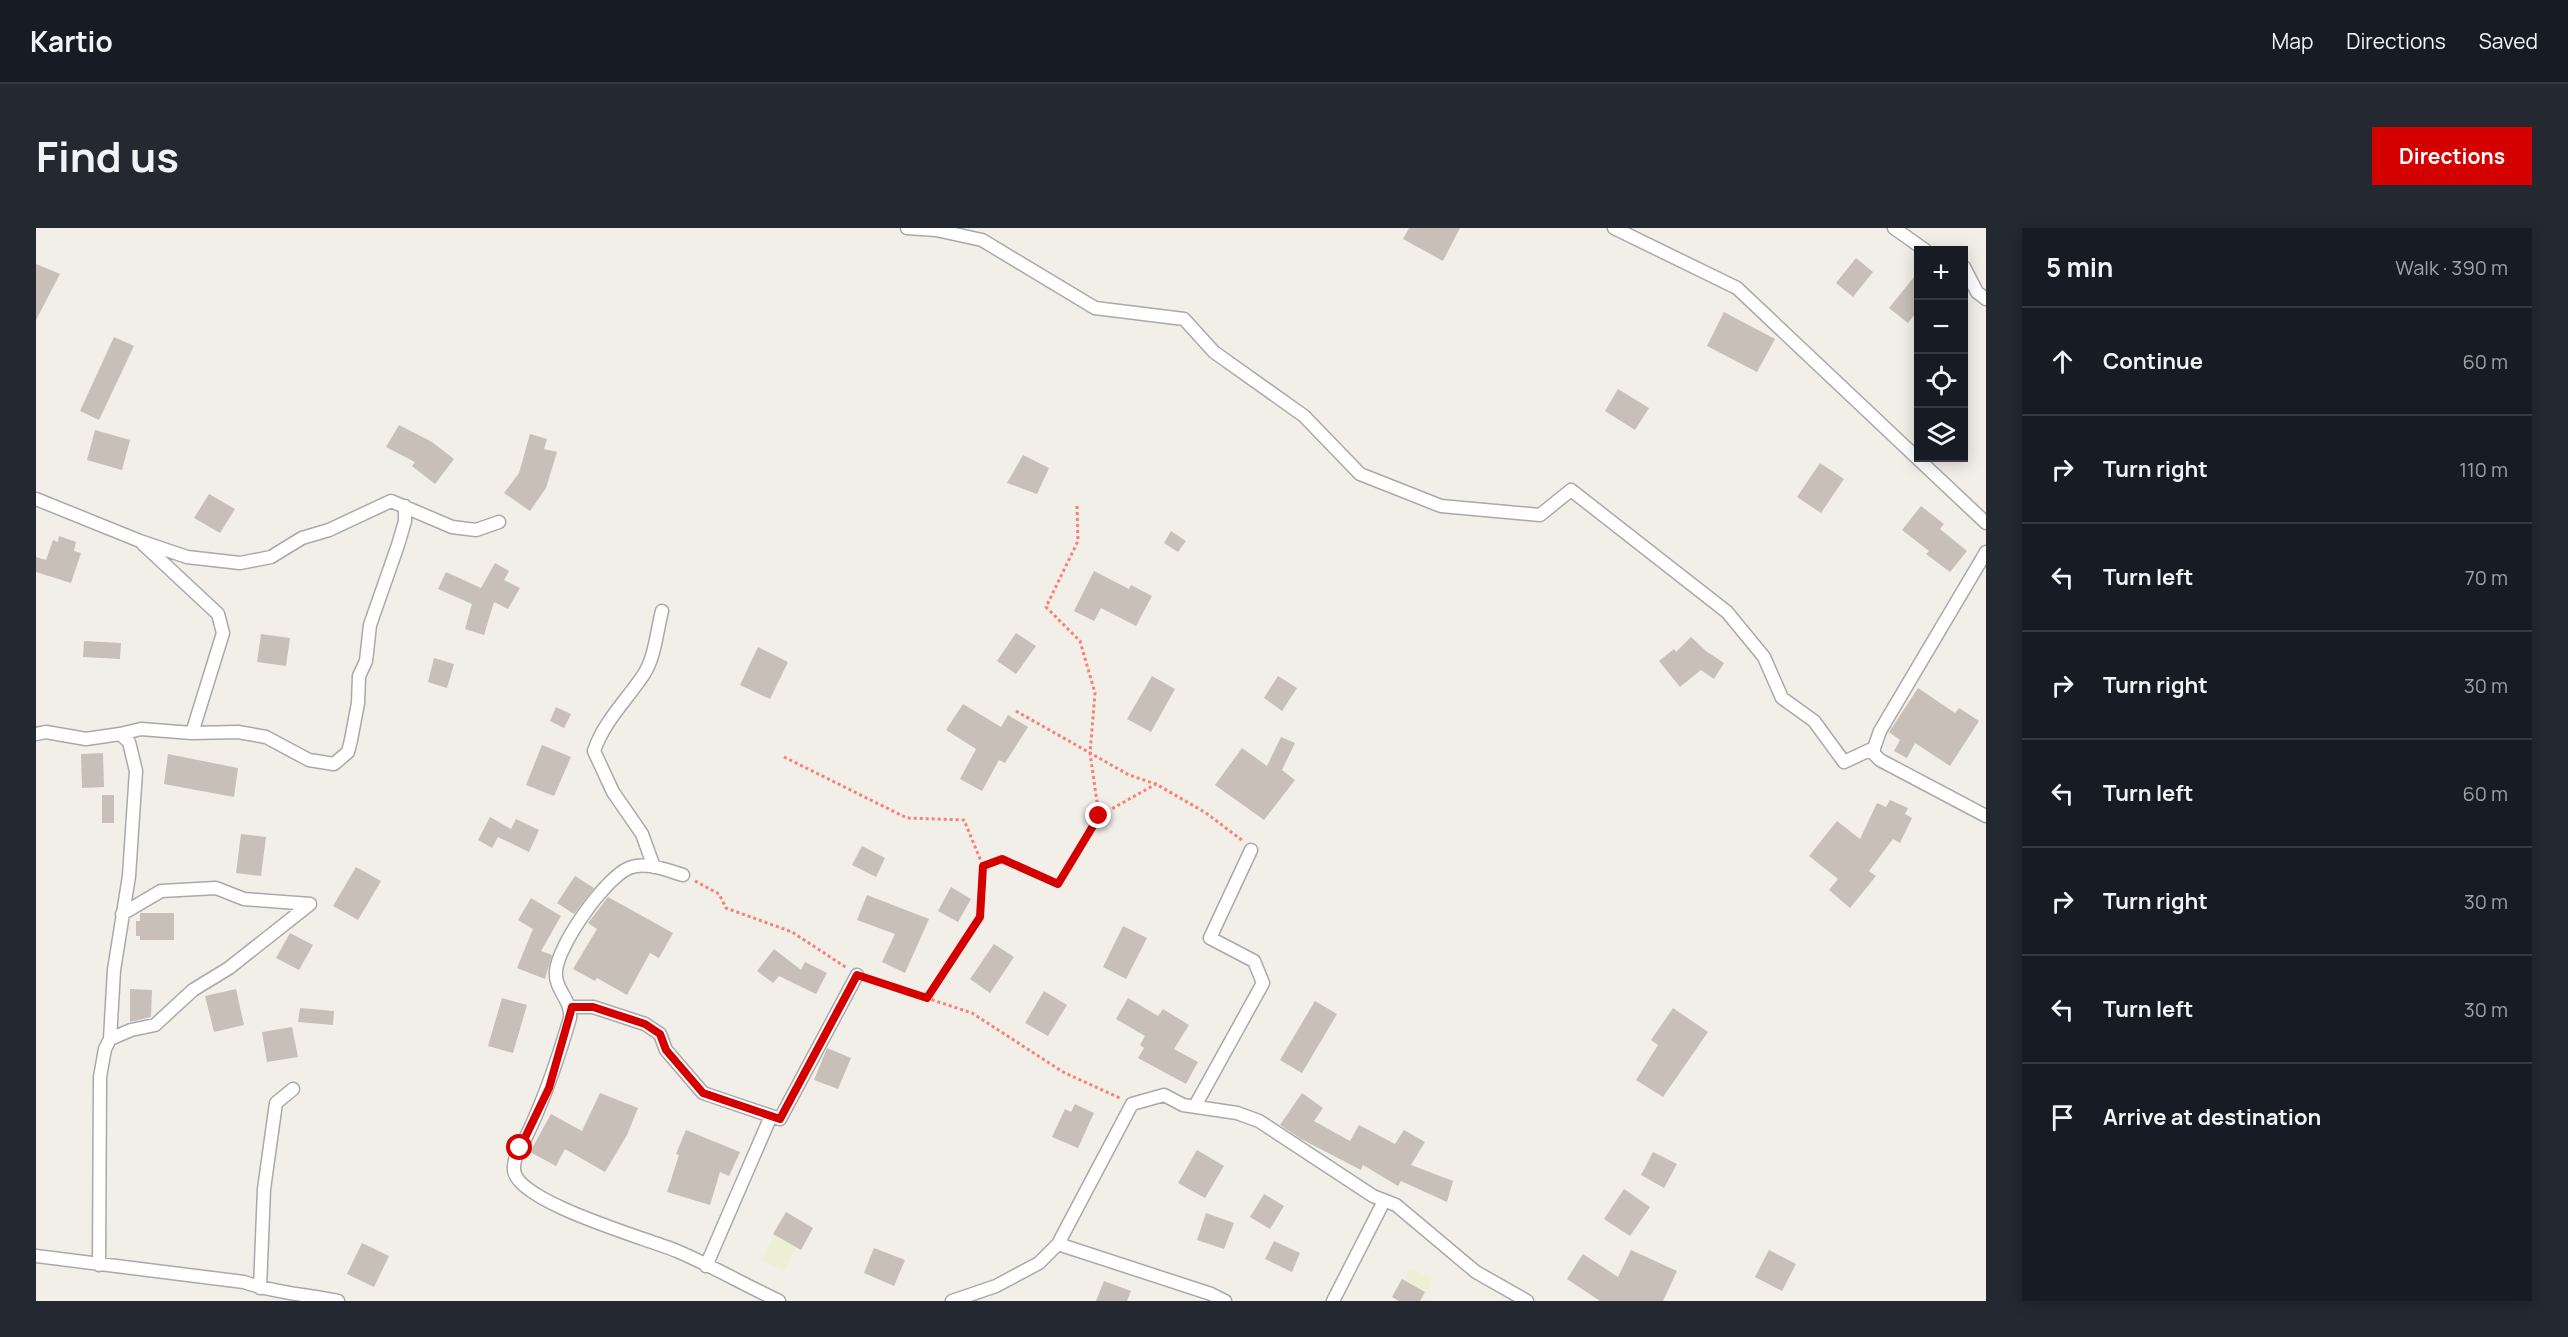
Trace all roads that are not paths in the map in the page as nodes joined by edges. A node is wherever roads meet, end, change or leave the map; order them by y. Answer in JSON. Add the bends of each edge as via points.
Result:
{"nodes":[{"id":1,"x":907,"y":228,"type":"edge"},
{"id":2,"x":1614,"y":228,"type":"edge"},
{"id":3,"x":1894,"y":228,"type":"edge"},
{"id":4,"x":1919,"y":246,"type":"edge"},
{"id":5,"x":1968,"y":275,"type":"edge"},
{"id":6,"x":1986,"y":299,"type":"edge"},
{"id":7,"x":36,"y":499,"type":"edge"},
{"id":8,"x":405,"y":506,"type":"junction"},
{"id":9,"x":499,"y":522,"type":"dead end"},
{"id":10,"x":1986,"y":523,"type":"edge"},
{"id":11,"x":140,"y":541,"type":"junction"},
{"id":12,"x":1986,"y":552,"type":"edge"},
{"id":13,"x":662,"y":611,"type":"dead end"},
{"id":14,"x":192,"y":733,"type":"junction"},
{"id":15,"x":36,"y":734,"type":"edge"},
{"id":16,"x":120,"y":734,"type":"junction"},
{"id":17,"x":1874,"y":748,"type":"junction"},
{"id":18,"x":1986,"y":816,"type":"edge"},
{"id":19,"x":1251,"y":850,"type":"road end"},
{"id":20,"x":654,"y":867,"type":"junction"},
{"id":21,"x":683,"y":875,"type":"road end"},
{"id":22,"x":122,"y":914,"type":"junction"},
{"id":23,"x":857,"y":975,"type":"road end"},
{"id":24,"x":572,"y":1007,"type":"junction"},
{"id":25,"x":110,"y":1039,"type":"junction"},
{"id":26,"x":293,"y":1089,"type":"dead end"},
{"id":27,"x":1195,"y":1106,"type":"junction"},
{"id":28,"x":771,"y":1116,"type":"junction"},
{"id":29,"x":1384,"y":1201,"type":"junction"},
{"id":30,"x":1058,"y":1244,"type":"junction"},
{"id":31,"x":36,"y":1256,"type":"edge"},
{"id":32,"x":99,"y":1265,"type":"junction"},
{"id":33,"x":706,"y":1266,"type":"junction"},
{"id":34,"x":260,"y":1288,"type":"junction"},
{"id":35,"x":338,"y":1301,"type":"edge"},
{"id":36,"x":779,"y":1301,"type":"edge"},
{"id":37,"x":952,"y":1301,"type":"edge"},
{"id":38,"x":1225,"y":1301,"type":"edge"},
{"id":39,"x":1333,"y":1301,"type":"edge"},
{"id":40,"x":1527,"y":1301,"type":"edge"}],
"edges":[{"from":1,"to":17,"type":"street","via":[[982,240],[1095,308],[1184,319],[1214,352],[1304,416],[1360,474],[1441,506],[1540,515],[1571,490],[1726,612],[1764,657],[1782,698],[1814,721],[1844,762]]},
{"from":2,"to":10,"type":"street","via":[[1737,288]]},
{"from":3,"to":4,"type":"street"},
{"from":5,"to":6,"type":"street","via":[[1977,292]]},
{"from":7,"to":11,"type":"street"},
{"from":8,"to":9,"type":"street","via":[[452,527],[476,530]]},
{"from":8,"to":11,"type":"street","via":[[391,501],[302,538],[271,557],[240,563],[187,557]]},
{"from":8,"to":14,"type":"street","via":[[398,545],[370,625],[348,752],[334,764],[325,764],[309,760],[266,737],[238,732]]},
{"from":11,"to":14,"type":"street","via":[[218,614],[223,633]]},
{"from":12,"to":17,"type":"street","via":[[1880,731]]},
{"from":13,"to":20,"type":"street","via":[[645,672],[618,706],[594,751],[613,792],[642,834]]},
{"from":14,"to":16,"type":"street","via":[[141,729]]},
{"from":15,"to":16,"type":"street","via":[[86,739]]},
{"from":16,"to":22,"type":"street","via":[[129,742],[136,771],[129,876]]},
{"from":17,"to":18,"type":"street","via":[[1880,760]]},
{"from":19,"to":27,"type":"street","via":[[1210,938],[1254,961],[1263,983]]},
{"from":20,"to":21,"type":"street"},
{"from":20,"to":24,"type":"street","via":[[628,869],[611,882],[572,930],[561,949],[555,973]]},
{"from":22,"to":25,"type":"street"},
{"from":22,"to":25,"type":"street","via":[[161,891],[216,888],[244,899],[310,904],[229,968],[193,990],[155,1025]]},
{"from":23,"to":28,"type":"street","via":[[780,1119]]},
{"from":24,"to":28,"type":"street","via":[[593,1007],[645,1024],[660,1034],[666,1050],[703,1093]]},
{"from":24,"to":33,"type":"street","via":[[549,1088],[514,1160],[514,1174],[526,1189],[551,1204],[678,1251]]},
{"from":25,"to":32,"type":"street","via":[[100,1077]]},
{"from":26,"to":34,"type":"street","via":[[276,1103],[264,1189]]},
{"from":27,"to":29,"type":"street","via":[[1259,1121]]},
{"from":27,"to":30,"type":"street","via":[[1183,1105],[1164,1095],[1132,1104]]},
{"from":28,"to":33,"type":"street"},
{"from":29,"to":39,"type":"street"},
{"from":29,"to":40,"type":"street","via":[[1395,1205],[1476,1272]]},
{"from":30,"to":37,"type":"street","via":[[1039,1263],[996,1286]]},
{"from":30,"to":38,"type":"street"},
{"from":31,"to":32,"type":"street"},
{"from":32,"to":34,"type":"street","via":[[244,1282]]},
{"from":33,"to":36,"type":"street"},
{"from":34,"to":35,"type":"street"}]}
